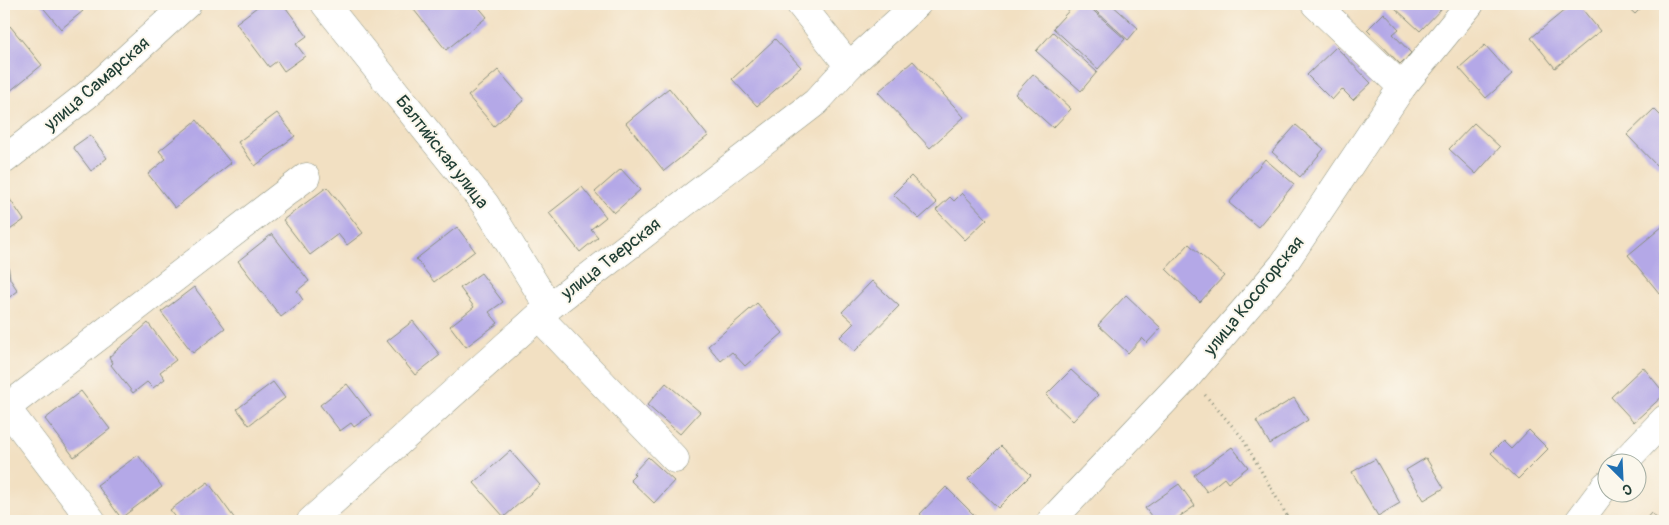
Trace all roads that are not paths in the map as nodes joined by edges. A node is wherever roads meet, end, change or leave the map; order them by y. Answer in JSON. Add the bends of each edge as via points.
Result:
{"nodes":[{"id":1,"x":187,"y":4,"type":"edge"},
{"id":2,"x":325,"y":4,"type":"edge"},
{"id":3,"x":800,"y":4,"type":"edge"},
{"id":4,"x":917,"y":4,"type":"edge"},
{"id":5,"x":1315,"y":4,"type":"edge"},
{"id":6,"x":1470,"y":4,"type":"edge"},
{"id":7,"x":849,"y":66,"type":"junction"},
{"id":8,"x":1402,"y":87,"type":"junction"},
{"id":9,"x":4,"y":160,"type":"edge"},
{"id":10,"x":306,"y":177,"type":"dead end"},
{"id":11,"x":544,"y":312,"type":"junction"},
{"id":12,"x":5,"y":407,"type":"edge"},
{"id":13,"x":1665,"y":419,"type":"edge"},
{"id":14,"x":1634,"y":452,"type":"edge"},
{"id":15,"x":675,"y":459,"type":"dead end"},
{"id":16,"x":1596,"y":498,"type":"edge"},
{"id":17,"x":92,"y":521,"type":"edge"},
{"id":18,"x":311,"y":521,"type":"edge"},
{"id":19,"x":1051,"y":521,"type":"edge"},
{"id":20,"x":1579,"y":521,"type":"edge"}],
"edges":[{"from":1,"to":9,"type":"street","name":"улица Самарская","via":[[87,95]]},
{"from":2,"to":11,"type":"street","name":"Балтийская улица","via":[[485,204]]},
{"from":3,"to":7,"type":"street"},
{"from":4,"to":7,"type":"street","name":"улица Тверская"},
{"from":5,"to":8,"type":"street"},
{"from":6,"to":8,"type":"street","name":"улица Косогорская"},
{"from":7,"to":11,"type":"street","name":"улица Тверская","via":[[816,102]]},
{"from":8,"to":19,"type":"street","name":"улица Косогорская","via":[[1283,265],[1187,377]]},
{"from":10,"to":12,"type":"street"},
{"from":11,"to":15,"type":"street","name":"Балтийская улица"},
{"from":11,"to":18,"type":"street","name":"улица Тверская"},
{"from":12,"to":17,"type":"street"},
{"from":13,"to":14,"type":"street"},
{"from":16,"to":20,"type":"street"}]}
